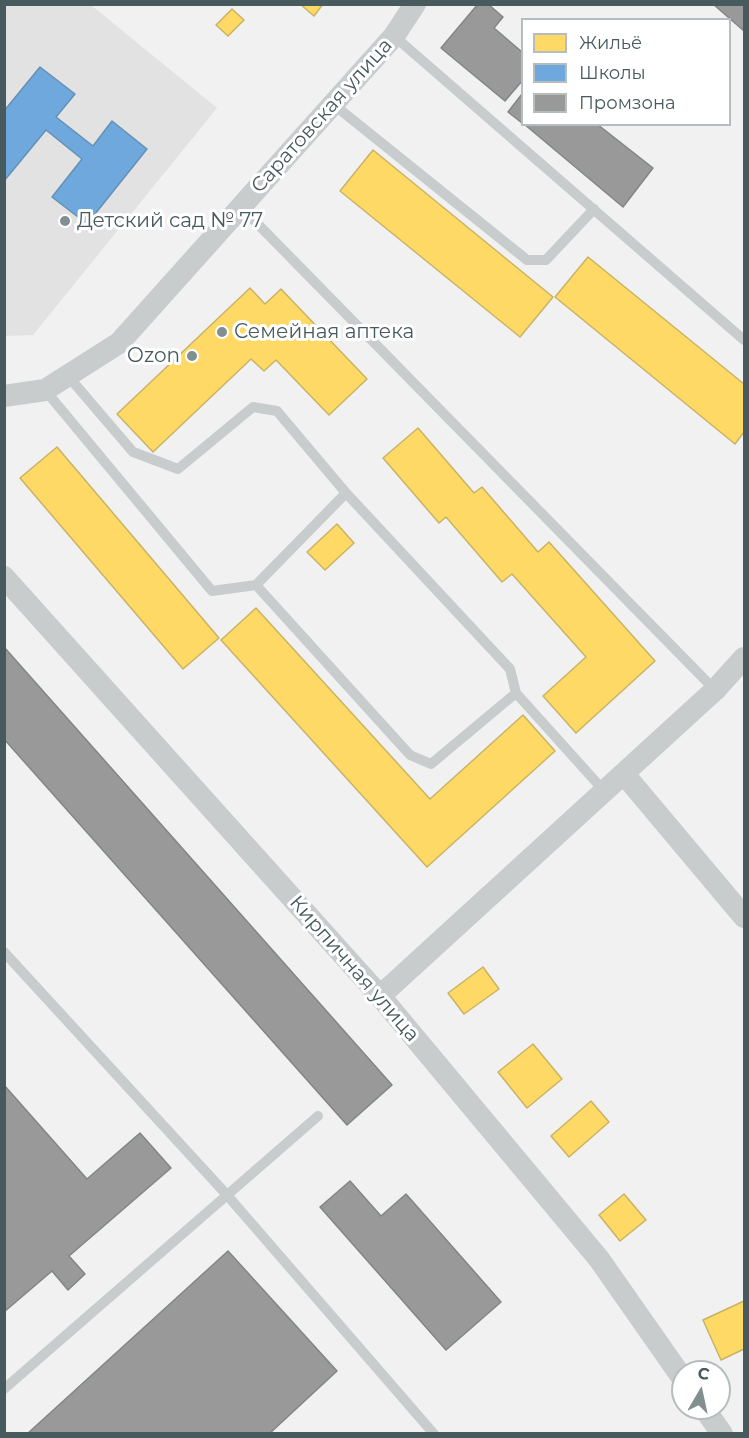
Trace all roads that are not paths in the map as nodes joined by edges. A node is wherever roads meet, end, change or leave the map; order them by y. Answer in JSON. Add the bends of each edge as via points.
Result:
{"nodes":[{"id":1,"x":415,"y":4,"type":"edge"},
{"id":2,"x":394,"y":36,"type":"junction"},
{"id":3,"x":333,"y":104,"type":"junction"},
{"id":4,"x":240,"y":206,"type":"junction"},
{"id":5,"x":594,"y":209,"type":"junction"},
{"id":6,"x":744,"y":340,"type":"edge"},
{"id":7,"x":68,"y":376,"type":"junction"},
{"id":8,"x":45,"y":390,"type":"junction"},
{"id":9,"x":4,"y":396,"type":"edge"},
{"id":10,"x":346,"y":493,"type":"junction"},
{"id":11,"x":4,"y":577,"type":"edge"},
{"id":12,"x":256,"y":585,"type":"junction"},
{"id":13,"x":744,"y":658,"type":"edge"},
{"id":14,"x":715,"y":690,"type":"junction"},
{"id":15,"x":516,"y":693,"type":"junction"},
{"id":16,"x":624,"y":774,"type":"junction"},
{"id":17,"x":605,"y":792,"type":"junction"},
{"id":18,"x":744,"y":917,"type":"edge"},
{"id":19,"x":4,"y":952,"type":"edge"},
{"id":20,"x":380,"y":996,"type":"junction"},
{"id":21,"x":318,"y":1116,"type":"dead end"},
{"id":22,"x":226,"y":1196,"type":"junction"},
{"id":23,"x":671,"y":1362,"type":"edge"},
{"id":24,"x":4,"y":1389,"type":"edge"},
{"id":25,"x":712,"y":1420,"type":"edge"},
{"id":26,"x":434,"y":1434,"type":"edge"},
{"id":27,"x":722,"y":1434,"type":"edge"}],
"edges":[{"from":1,"to":2,"type":"street","name":"Саратовская улица"},
{"from":2,"to":3,"type":"street","name":"Саратовская улица"},
{"from":2,"to":5,"type":"lane"},
{"from":3,"to":4,"type":"street","name":"Саратовская улица"},
{"from":3,"to":5,"type":"lane","via":[[527,260],[546,260]]},
{"from":4,"to":7,"type":"street","name":"Саратовская улица","via":[[119,343]]},
{"from":4,"to":14,"type":"lane"},
{"from":5,"to":6,"type":"lane"},
{"from":7,"to":8,"type":"street","name":"Саратовская улица"},
{"from":7,"to":10,"type":"lane","via":[[133,452],[178,469],[253,406],[277,411]]},
{"from":8,"to":9,"type":"street","name":"Саратовская улица"},
{"from":8,"to":12,"type":"lane","via":[[212,591]]},
{"from":10,"to":12,"type":"lane"},
{"from":10,"to":15,"type":"lane","via":[[510,669]]},
{"from":11,"to":20,"type":"street","name":"Кирпичная улица"},
{"from":12,"to":15,"type":"lane","via":[[410,755],[431,764]]},
{"from":13,"to":14,"type":"street"},
{"from":14,"to":16,"type":"street"},
{"from":15,"to":17,"type":"lane"},
{"from":16,"to":17,"type":"street"},
{"from":16,"to":18,"type":"street"},
{"from":17,"to":20,"type":"street"},
{"from":19,"to":22,"type":"lane"},
{"from":20,"to":23,"type":"street","name":"Кирпичная улица","via":[[598,1259]]},
{"from":21,"to":22,"type":"lane"},
{"from":22,"to":24,"type":"lane"},
{"from":22,"to":26,"type":"lane"},
{"from":25,"to":27,"type":"street"}]}
